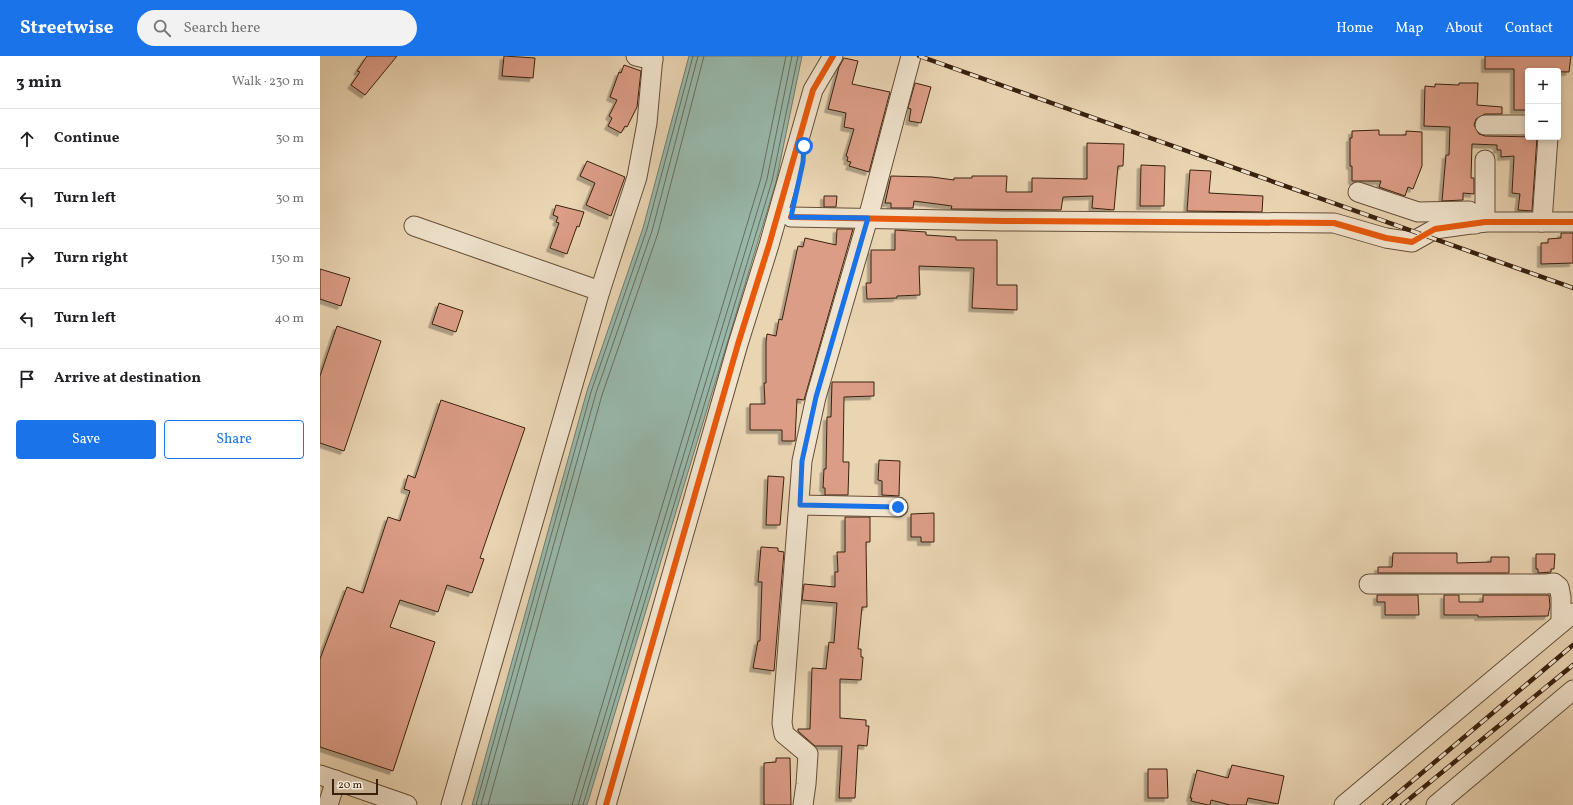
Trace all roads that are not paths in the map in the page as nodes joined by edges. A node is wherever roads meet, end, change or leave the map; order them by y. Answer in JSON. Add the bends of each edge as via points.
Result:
{"nodes":[{"id":1,"x":833,"y":56,"type":"edge"},
{"id":2,"x":911,"y":56,"type":"edge"},
{"id":3,"x":647,"y":57,"type":"edge"},
{"id":4,"x":1485,"y":124,"type":"dead end"},
{"id":5,"x":1525,"y":125,"type":"edge"},
{"id":6,"x":799,"y":139,"type":"junction"},
{"id":7,"x":1548,"y":140,"type":"edge"},
{"id":8,"x":1485,"y":160,"type":"dead end"},
{"id":9,"x":1358,"y":192,"type":"dead end"},
{"id":10,"x":791,"y":217,"type":"junction"},
{"id":11,"x":868,"y":218,"type":"junction"},
{"id":12,"x":1542,"y":222,"type":"junction"},
{"id":13,"x":1573,"y":222,"type":"edge"},
{"id":14,"x":1480,"y":223,"type":"junction"},
{"id":15,"x":414,"y":226,"type":"dead end"},
{"id":16,"x":600,"y":291,"type":"junction"},
{"id":17,"x":738,"y":344,"type":"junction"},
{"id":18,"x":800,"y":505,"type":"junction"},
{"id":19,"x":898,"y":507,"type":"dead end"},
{"id":20,"x":1369,"y":584,"type":"dead end"},
{"id":21,"x":1567,"y":618,"type":"edge"},
{"id":22,"x":1573,"y":690,"type":"edge"},
{"id":23,"x":328,"y":777,"type":"edge"},
{"id":24,"x":328,"y":805,"type":"edge"},
{"id":25,"x":407,"y":805,"type":"edge"},
{"id":26,"x":451,"y":805,"type":"edge"},
{"id":27,"x":606,"y":805,"type":"edge"},
{"id":28,"x":803,"y":805,"type":"edge"},
{"id":29,"x":1344,"y":805,"type":"edge"},
{"id":30,"x":1436,"y":805,"type":"edge"}],
"edges":[{"from":1,"to":6,"type":"street","via":[[813,90]]},
{"from":2,"to":11,"type":"street"},
{"from":3,"to":16,"type":"street","via":[[647,123],[636,177]]},
{"from":4,"to":5,"type":"street"},
{"from":6,"to":10,"type":"street","via":[[804,146],[803,162]]},
{"from":6,"to":17,"type":"street","via":[[770,245]]},
{"from":7,"to":12,"type":"street"},
{"from":8,"to":14,"type":"street"},
{"from":9,"to":14,"type":"street","via":[[1418,212],[1469,211]]},
{"from":10,"to":11,"type":"street"},
{"from":10,"to":17,"type":"street","via":[[769,288]]},
{"from":11,"to":14,"type":"street","via":[[1334,223],[1386,238],[1412,242],[1436,229]]},
{"from":11,"to":18,"type":"street","via":[[816,397],[802,461]]},
{"from":12,"to":13,"type":"street"},
{"from":12,"to":14,"type":"street"},
{"from":15,"to":16,"type":"street"},
{"from":16,"to":26,"type":"street"},
{"from":17,"to":27,"type":"street"},
{"from":18,"to":19,"type":"street"},
{"from":18,"to":28,"type":"street","via":[[782,723],[784,734],[808,754]]},
{"from":20,"to":21,"type":"street","via":[[1554,583],[1559,587]]},
{"from":21,"to":29,"type":"street"},
{"from":22,"to":30,"type":"street"},
{"from":23,"to":24,"type":"street"},
{"from":23,"to":25,"type":"street"}]}
